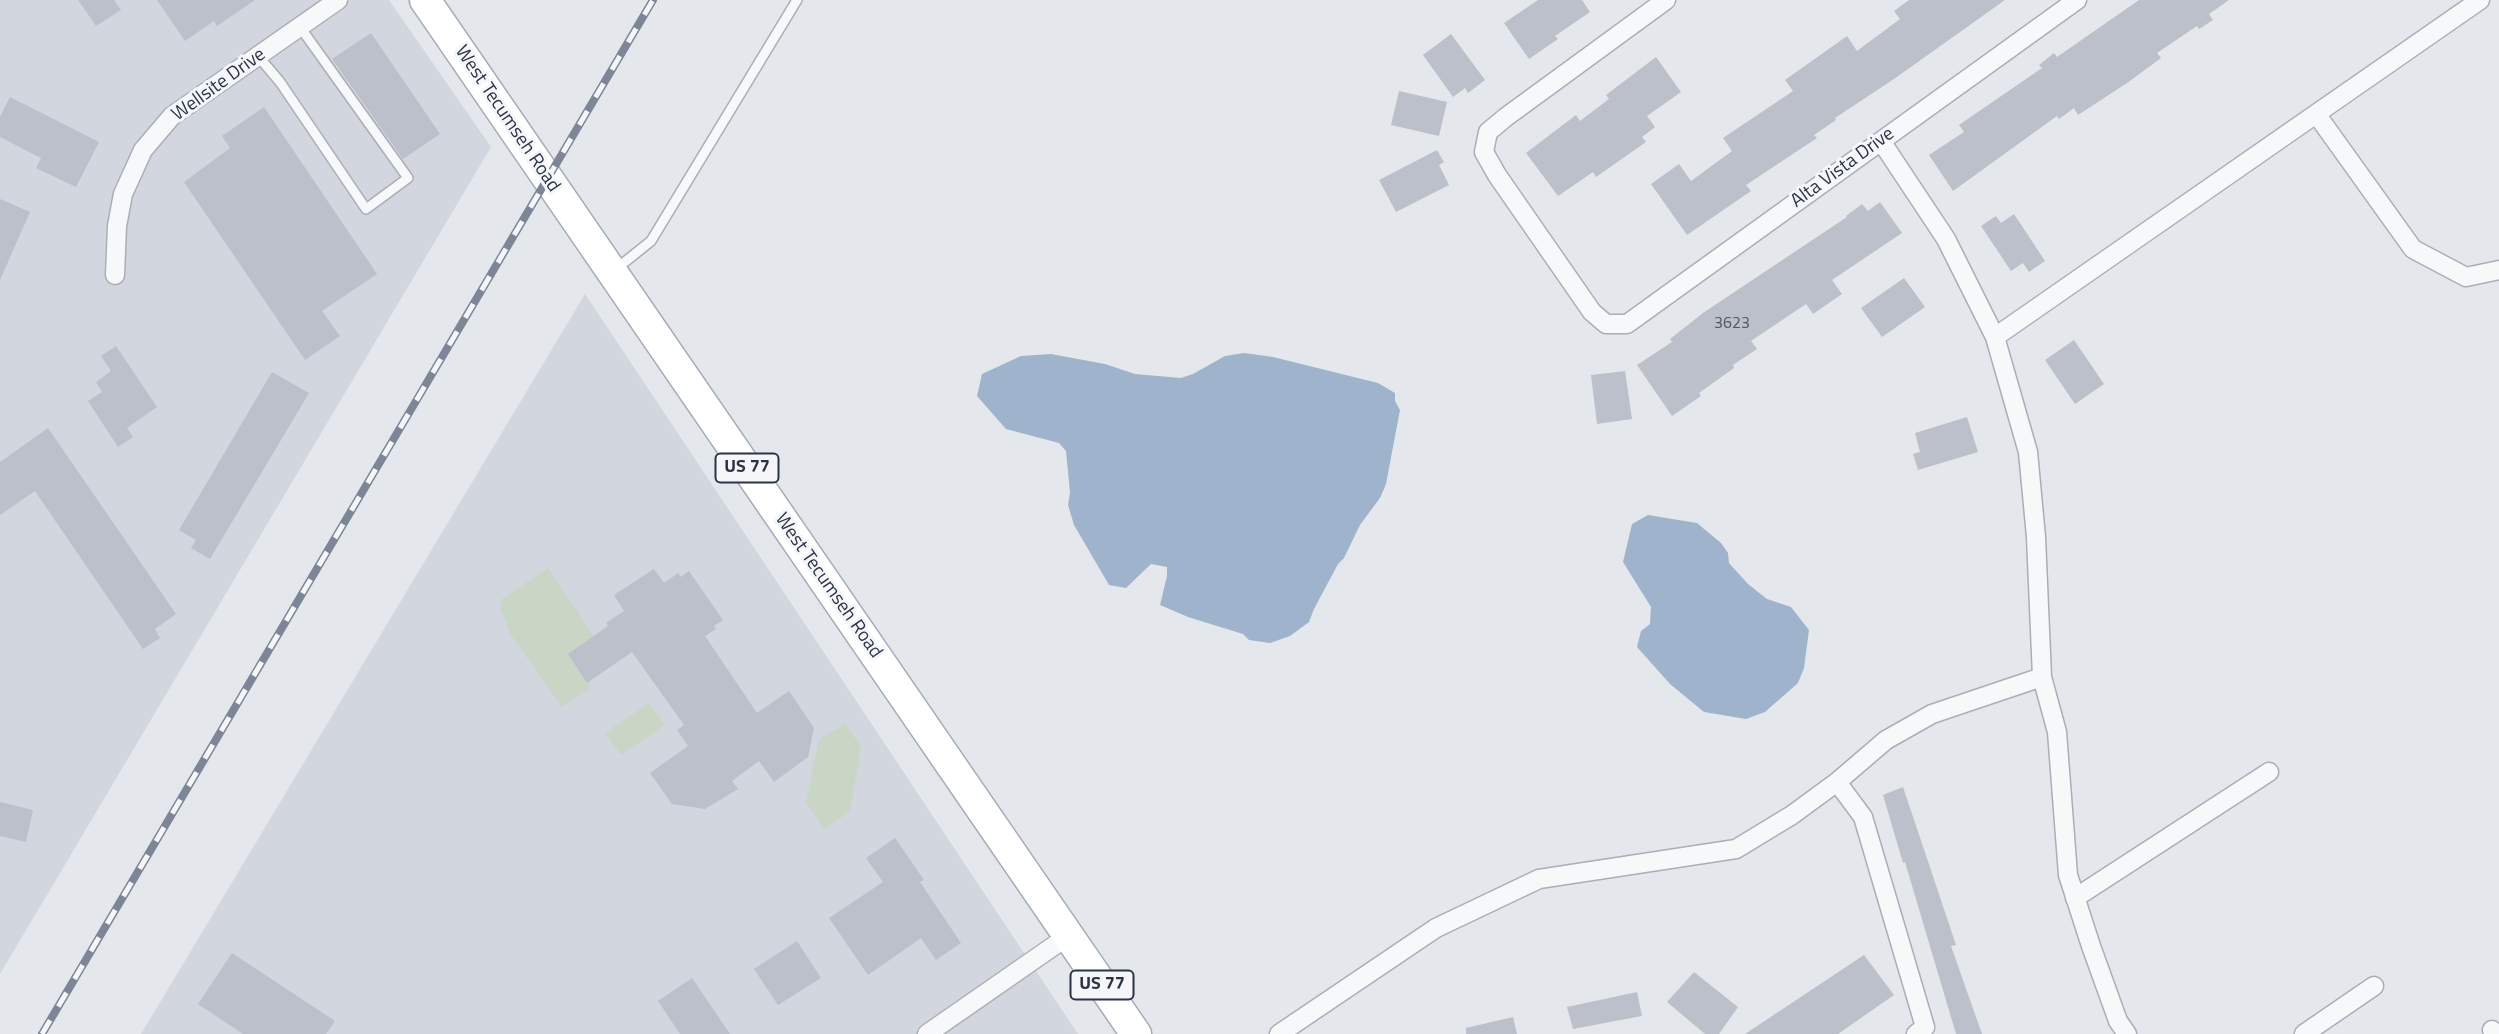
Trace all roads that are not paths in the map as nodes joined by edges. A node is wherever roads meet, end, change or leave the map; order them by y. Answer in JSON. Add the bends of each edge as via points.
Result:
{"nodes":[{"id":1,"x":338,"y":0,"type":"edge"},
{"id":2,"x":425,"y":0,"type":"edge"},
{"id":3,"x":797,"y":0,"type":"edge"},
{"id":4,"x":1666,"y":0,"type":"edge"},
{"id":5,"x":2077,"y":0,"type":"edge"},
{"id":6,"x":2480,"y":0,"type":"edge"},
{"id":7,"x":300,"y":27,"type":"junction"},
{"id":8,"x":258,"y":56,"type":"junction"},
{"id":9,"x":2317,"y":115,"type":"junction"},
{"id":10,"x":1881,"y":141,"type":"junction"},
{"id":11,"x":2499,"y":270,"type":"edge"},
{"id":12,"x":612,"y":272,"type":"junction"},
{"id":13,"x":115,"y":275,"type":"dead end"},
{"id":14,"x":1995,"y":338,"type":"junction"},
{"id":15,"x":2042,"y":677,"type":"junction"},
{"id":16,"x":2269,"y":772,"type":"dead end"},
{"id":17,"x":1837,"y":782,"type":"junction"},
{"id":18,"x":2075,"y":898,"type":"junction"},
{"id":19,"x":1068,"y":936,"type":"junction"},
{"id":20,"x":2375,"y":986,"type":"dead end"},
{"id":21,"x":927,"y":1034,"type":"edge"},
{"id":22,"x":1136,"y":1034,"type":"edge"},
{"id":23,"x":1279,"y":1034,"type":"edge"},
{"id":24,"x":1916,"y":1034,"type":"edge"},
{"id":25,"x":2127,"y":1034,"type":"edge"},
{"id":26,"x":2304,"y":1034,"type":"edge"}],
"edges":[{"from":1,"to":7,"type":"street","name":"Wellsite Drive"},
{"from":2,"to":12,"type":"main road","name":"West Tecumseh Road","number":"US 77"},
{"from":3,"to":12,"type":"lane","via":[[651,241]]},
{"from":4,"to":10,"type":"street","name":"Alta Vista Drive","via":[[1488,132],[1484,152],[1592,312],[1606,324],[1627,324]]},
{"from":5,"to":10,"type":"street","name":"Alta Vista Drive"},
{"from":6,"to":9,"type":"street"},
{"from":7,"to":8,"type":"street","name":"Wellsite Drive"},
{"from":7,"to":8,"type":"lane","via":[[408,177],[366,209]]},
{"from":8,"to":13,"type":"street","name":"Wellsite Drive","via":[[172,116],[143,150],[123,194]]},
{"from":9,"to":11,"type":"street","via":[[2413,249],[2466,277]]},
{"from":9,"to":14,"type":"street"},
{"from":10,"to":14,"type":"street","via":[[1947,239]]},
{"from":12,"to":19,"type":"main road","name":"West Tecumseh Road","number":"US 77"},
{"from":14,"to":15,"type":"street","via":[[2028,452]]},
{"from":15,"to":17,"type":"street","via":[[1933,714],[1886,740]]},
{"from":15,"to":18,"type":"street","via":[[2057,732],[2068,875]]},
{"from":16,"to":18,"type":"street"},
{"from":17,"to":23,"type":"street","via":[[1736,849],[1539,879],[1436,928]]},
{"from":17,"to":24,"type":"street","via":[[1863,817],[1925,1027]]},
{"from":18,"to":25,"type":"street","via":[[2118,1021]]},
{"from":19,"to":21,"type":"street"},
{"from":19,"to":22,"type":"main road","name":"West Tecumseh Road","number":"US 77"},
{"from":20,"to":26,"type":"street"}]}
